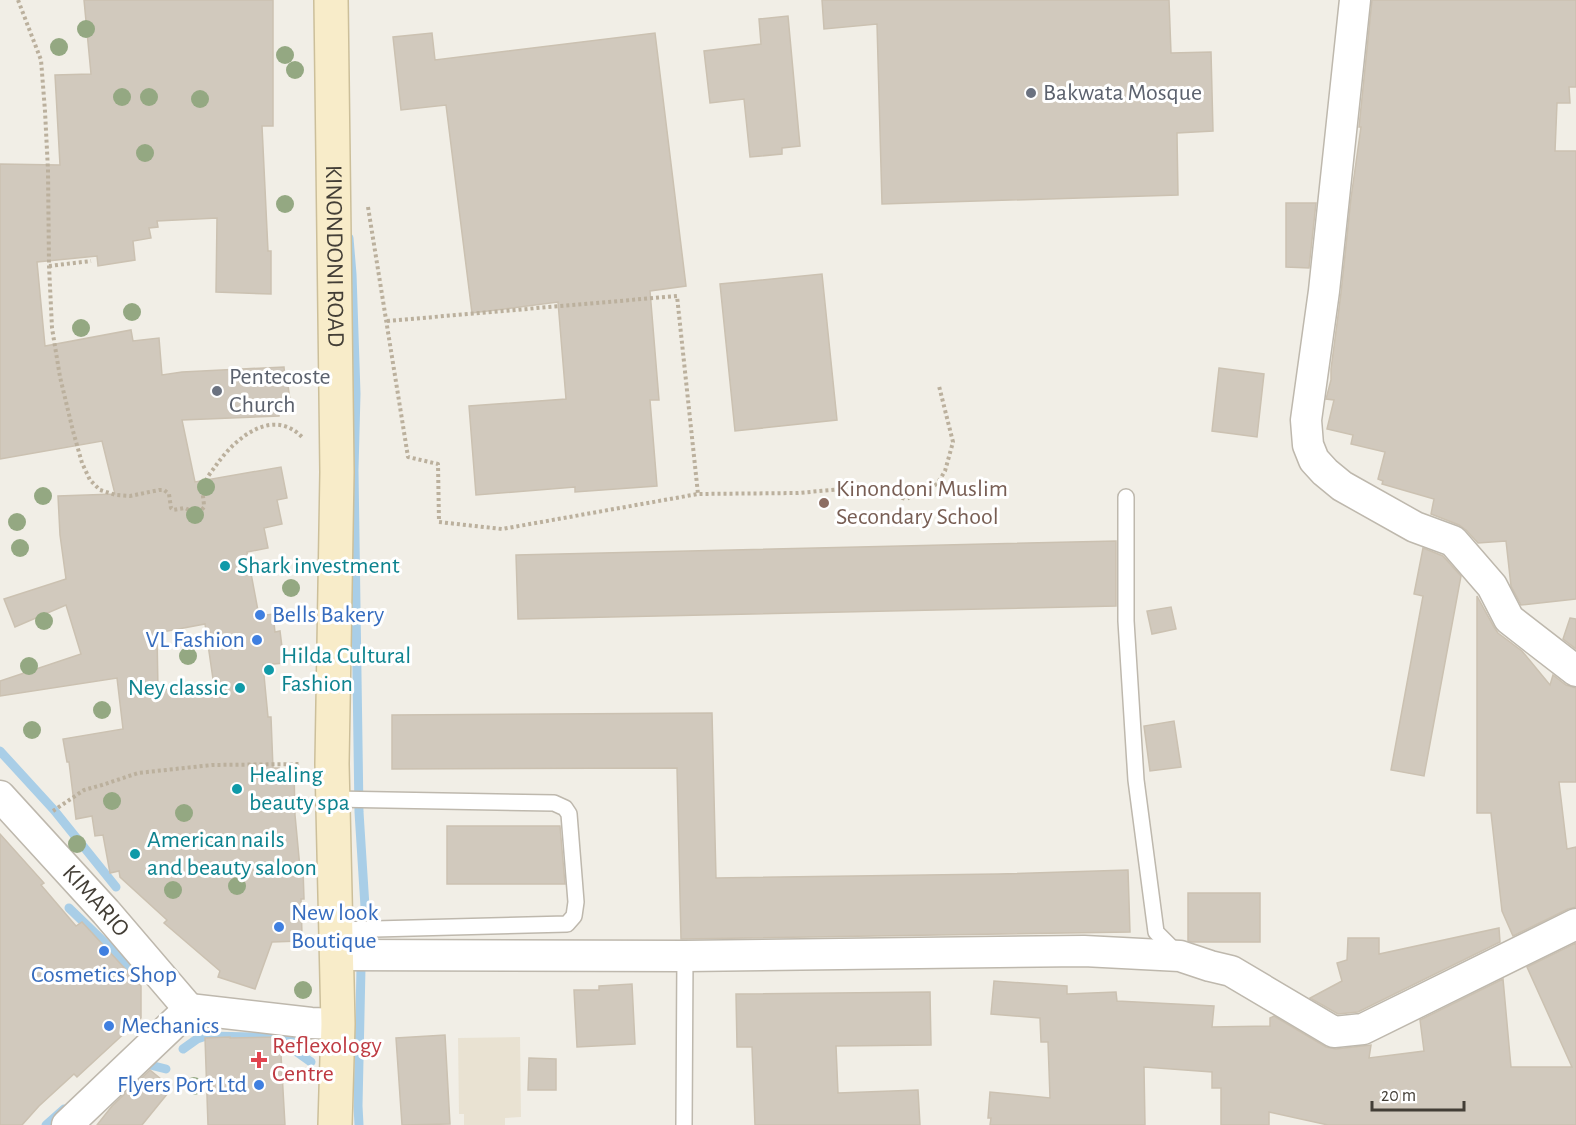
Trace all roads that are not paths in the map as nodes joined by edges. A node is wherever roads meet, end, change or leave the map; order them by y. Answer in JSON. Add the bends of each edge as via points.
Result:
{"nodes":[{"id":1,"x":331,"y":0,"type":"edge"},
{"id":2,"x":1355,"y":0,"type":"edge"},
{"id":3,"x":1126,"y":497,"type":"dead end"},
{"id":4,"x":1576,"y":671,"type":"edge"},
{"id":5,"x":333,"y":799,"type":"junction"},
{"id":6,"x":5,"y":811,"type":"edge"},
{"id":7,"x":1576,"y":924,"type":"edge"},
{"id":8,"x":336,"y":943,"type":"junction"},
{"id":9,"x":685,"y":956,"type":"junction"},
{"id":10,"x":1180,"y":956,"type":"junction"},
{"id":11,"x":189,"y":1008,"type":"junction"},
{"id":12,"x":338,"y":1024,"type":"junction"},
{"id":13,"x":67,"y":1125,"type":"edge"},
{"id":14,"x":335,"y":1125,"type":"edge"},
{"id":15,"x":684,"y":1125,"type":"edge"}],
"edges":[{"from":1,"to":5,"type":"street","name":"KINONDONI ROAD","via":[[336,472]]},
{"from":2,"to":4,"type":"street","via":[[1306,420],[1308,445],[1314,460],[1342,486],[1415,526],[1453,541],[1492,586],[1509,619]]},
{"from":3,"to":10,"type":"lane","via":[[1126,621],[1136,780],[1156,932]]},
{"from":5,"to":8,"type":"street","name":"KINONDONI ROAD"},
{"from":5,"to":8,"type":"lane","via":[[554,803],[569,814],[576,902],[574,916],[567,924]]},
{"from":6,"to":11,"type":"street","name":"KIMARIO","via":[[37,837]]},
{"from":7,"to":10,"type":"street","via":[[1363,1029],[1334,1032],[1231,971]]},
{"from":8,"to":9,"type":"street"},
{"from":8,"to":12,"type":"street","name":"KINONDONI ROAD"},
{"from":9,"to":10,"type":"street","via":[[1084,951]]},
{"from":9,"to":15,"type":"lane"},
{"from":11,"to":12,"type":"street"},
{"from":11,"to":13,"type":"street"},
{"from":12,"to":14,"type":"street","name":"KINONDONI ROAD"}]}
